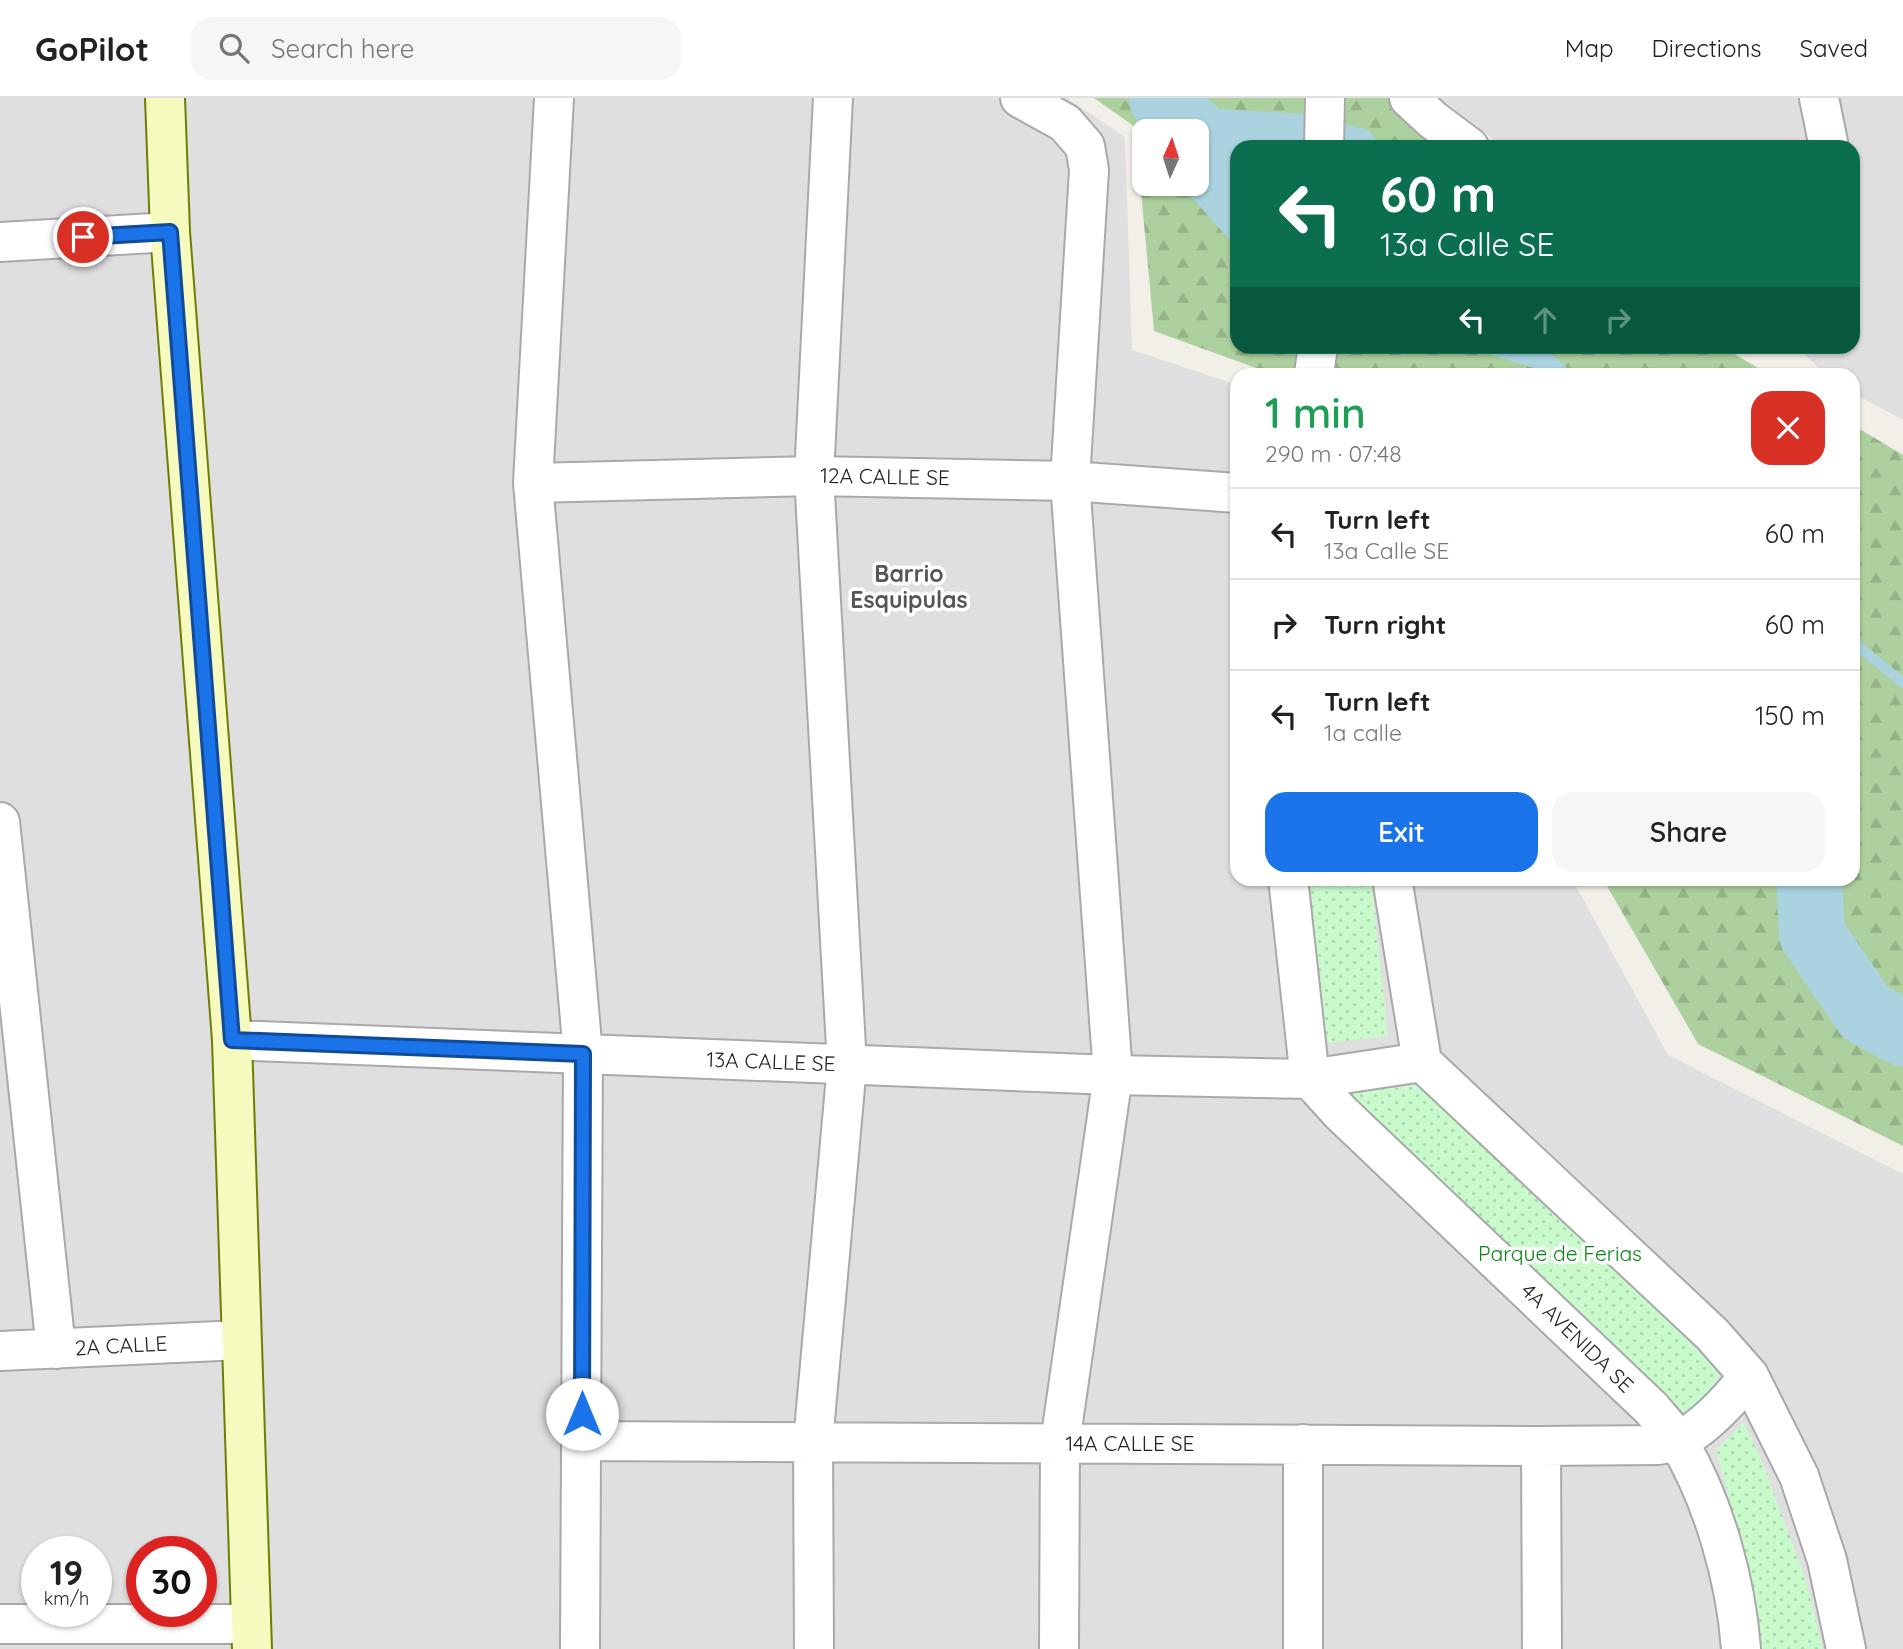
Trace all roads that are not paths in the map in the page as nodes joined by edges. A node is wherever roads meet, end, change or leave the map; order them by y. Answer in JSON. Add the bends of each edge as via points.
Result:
{"nodes":[{"id":1,"x":165,"y":98,"type":"edge"},
{"id":2,"x":554,"y":98,"type":"edge"},
{"id":3,"x":833,"y":98,"type":"edge"},
{"id":4,"x":1020,"y":98,"type":"edge"},
{"id":5,"x":1409,"y":98,"type":"edge"},
{"id":6,"x":1819,"y":98,"type":"edge"},
{"id":7,"x":1325,"y":99,"type":"edge"},
{"id":8,"x":1324,"y":140,"type":"edge"},
{"id":9,"x":1460,"y":140,"type":"edge"},
{"id":10,"x":1828,"y":140,"type":"edge"},
{"id":11,"x":170,"y":232,"type":"junction"},
{"id":12,"x":0,"y":242,"type":"edge"},
{"id":13,"x":814,"y":476,"type":"junction"},
{"id":14,"x":1070,"y":481,"type":"junction"},
{"id":15,"x":533,"y":482,"type":"junction"},
{"id":16,"x":1230,"y":492,"type":"edge"},
{"id":17,"x":0,"y":822,"type":"edge"},
{"id":18,"x":1289,"y":886,"type":"edge"},
{"id":19,"x":1393,"y":886,"type":"edge"},
{"id":20,"x":232,"y":1040,"type":"junction"},
{"id":21,"x":583,"y":1054,"type":"junction"},
{"id":22,"x":1422,"y":1062,"type":"junction"},
{"id":23,"x":847,"y":1065,"type":"junction"},
{"id":24,"x":1113,"y":1075,"type":"junction"},
{"id":25,"x":1310,"y":1079,"type":"junction"},
{"id":26,"x":241,"y":1340,"type":"junction"},
{"id":27,"x":56,"y":1349,"type":"junction"},
{"id":28,"x":0,"y":1351,"type":"edge"},
{"id":29,"x":1749,"y":1376,"type":"junction"},
{"id":30,"x":582,"y":1441,"type":"junction"},
{"id":31,"x":1678,"y":1441,"type":"junction"},
{"id":32,"x":814,"y":1442,"type":"junction"},
{"id":33,"x":1060,"y":1443,"type":"junction"},
{"id":34,"x":1303,"y":1444,"type":"junction"},
{"id":35,"x":1541,"y":1446,"type":"junction"},
{"id":36,"x":0,"y":1624,"type":"edge"},
{"id":37,"x":252,"y":1637,"type":"edge"},
{"id":38,"x":579,"y":1649,"type":"edge"},
{"id":39,"x":814,"y":1649,"type":"edge"},
{"id":40,"x":1059,"y":1649,"type":"edge"},
{"id":41,"x":1303,"y":1649,"type":"edge"},
{"id":42,"x":1542,"y":1649,"type":"edge"},
{"id":43,"x":1741,"y":1649,"type":"edge"},
{"id":44,"x":1846,"y":1649,"type":"edge"}],
"edges":[{"from":1,"to":11,"type":"main road"},
{"from":2,"to":15,"type":"street"},
{"from":3,"to":13,"type":"street"},
{"from":4,"to":14,"type":"street","via":[[1065,123],[1085,146],[1089,170]]},
{"from":5,"to":9,"type":"street"},
{"from":6,"to":10,"type":"street"},
{"from":7,"to":8,"type":"street"},
{"from":11,"to":12,"type":"street"},
{"from":11,"to":20,"type":"main road"},
{"from":13,"to":14,"type":"street","name":"12A CALLE SE"},
{"from":13,"to":15,"type":"street","name":"12A CALLE SE"},
{"from":13,"to":23,"type":"street"},
{"from":14,"to":16,"type":"street","name":"12A CALLE SE"},
{"from":14,"to":24,"type":"street"},
{"from":15,"to":21,"type":"street"},
{"from":17,"to":27,"type":"street"},
{"from":18,"to":25,"type":"street"},
{"from":19,"to":22,"type":"street"},
{"from":20,"to":21,"type":"street","name":"13A CALLE SE"},
{"from":20,"to":26,"type":"main road"},
{"from":21,"to":23,"type":"street","name":"13A CALLE SE"},
{"from":21,"to":30,"type":"street"},
{"from":22,"to":25,"type":"street","name":"13A CALLE SE"},
{"from":22,"to":29,"type":"street","via":[[1712,1334]]},
{"from":23,"to":24,"type":"street","name":"13A CALLE SE"},
{"from":23,"to":32,"type":"street"},
{"from":24,"to":25,"type":"street","name":"13A CALLE SE"},
{"from":24,"to":33,"type":"street"},
{"from":25,"to":31,"type":"street","name":"4A AVENIDA SE","via":[[1652,1409]]},
{"from":26,"to":27,"type":"street","name":"2A CALLE"},
{"from":26,"to":37,"type":"main road"},
{"from":27,"to":28,"type":"street","name":"2A CALLE"},
{"from":29,"to":31,"type":"street","via":[[1701,1426]]},
{"from":29,"to":44,"type":"street","via":[[1799,1476],[1827,1560]]},
{"from":30,"to":32,"type":"street","name":"14A CALLE SE"},
{"from":30,"to":38,"type":"street"},
{"from":31,"to":35,"type":"street","name":"14A CALLE SE"},
{"from":31,"to":43,"type":"street","name":"4A AVENIDA SE","via":[[1722,1544]]},
{"from":32,"to":33,"type":"street","name":"14A CALLE SE"},
{"from":32,"to":39,"type":"street"},
{"from":33,"to":34,"type":"street","name":"14A CALLE SE"},
{"from":33,"to":40,"type":"street"},
{"from":34,"to":35,"type":"street","name":"14A CALLE SE"},
{"from":34,"to":41,"type":"street"},
{"from":35,"to":42,"type":"street"},
{"from":36,"to":37,"type":"street"}]}
